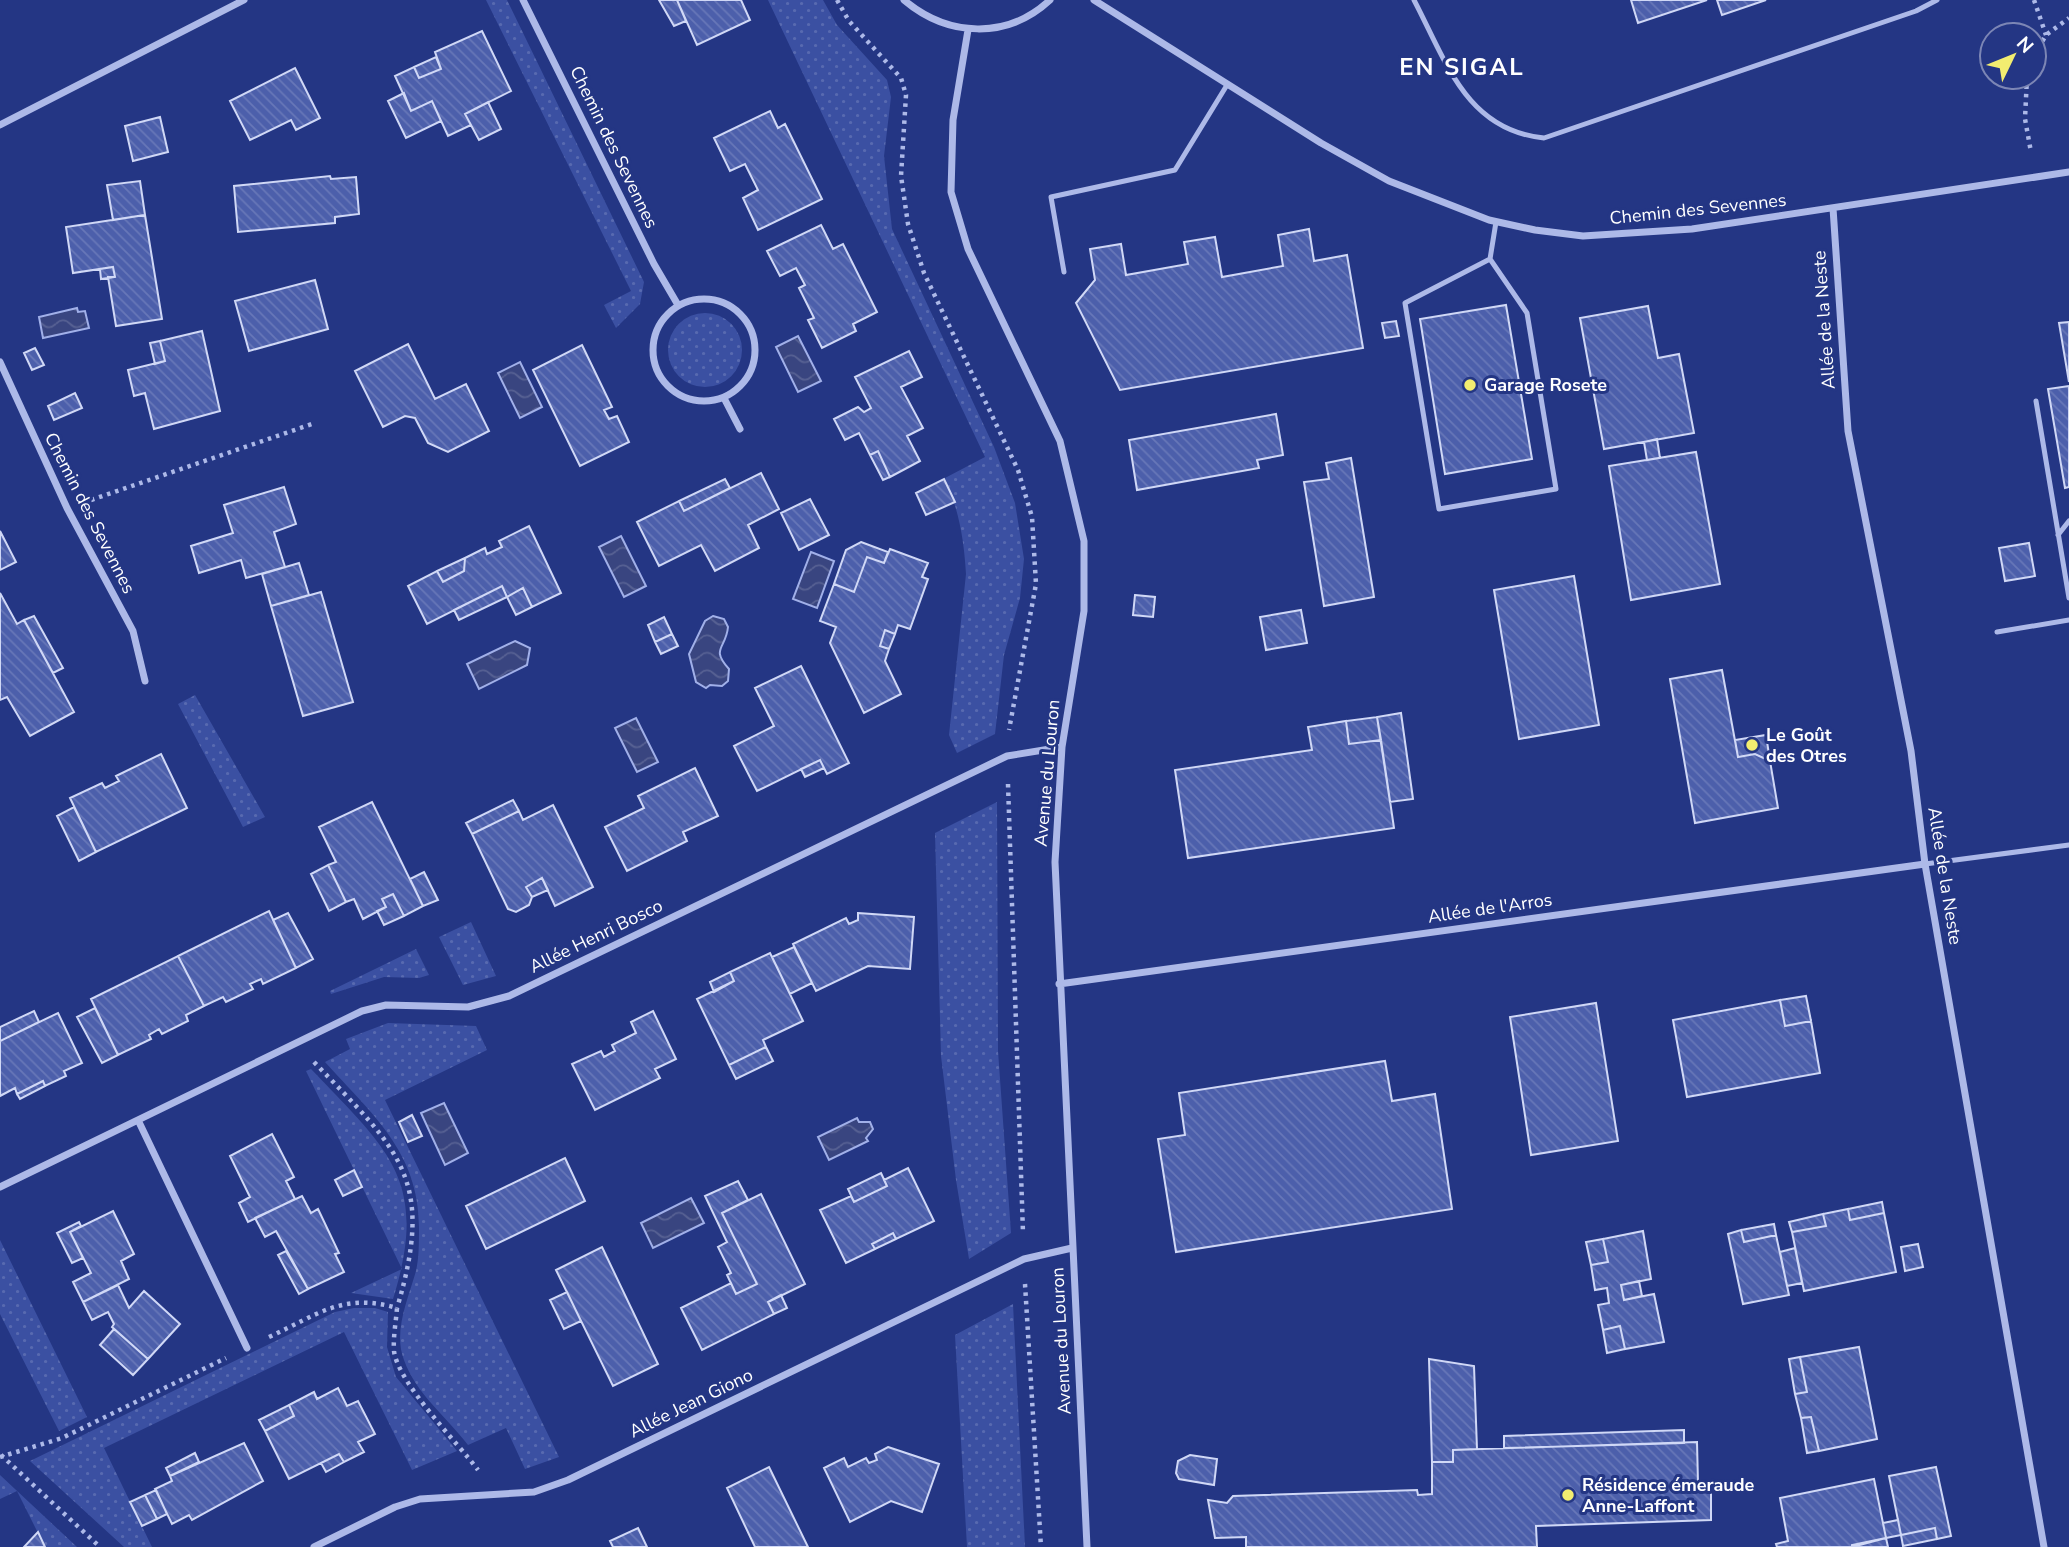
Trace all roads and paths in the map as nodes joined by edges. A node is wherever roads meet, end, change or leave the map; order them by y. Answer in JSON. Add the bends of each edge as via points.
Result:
{"nodes":[{"id":1,"x":244,"y":0,"type":"edge"},
{"id":2,"x":523,"y":0,"type":"edge"},
{"id":3,"x":904,"y":0,"type":"edge"},
{"id":4,"x":1050,"y":0,"type":"edge"},
{"id":5,"x":1094,"y":0,"type":"edge"},
{"id":6,"x":1414,"y":0,"type":"edge"},
{"id":7,"x":1937,"y":0,"type":"edge"},
{"id":8,"x":2034,"y":0,"type":"edge"},
{"id":9,"x":2069,"y":18,"type":"edge"},
{"id":10,"x":2041,"y":21,"type":"edge"},
{"id":11,"x":968,"y":30,"type":"junction"},
{"id":12,"x":2048,"y":34,"type":"edge"},
{"id":13,"x":1227,"y":85,"type":"junction"},
{"id":14,"x":2026,"y":91,"type":"edge"},
{"id":15,"x":0,"y":125,"type":"edge"},
{"id":16,"x":2069,"y":172,"type":"edge"},
{"id":17,"x":2036,"y":177,"type":"junction"},
{"id":18,"x":1833,"y":208,"type":"junction"},
{"id":19,"x":1496,"y":222,"type":"junction"},
{"id":20,"x":1490,"y":259,"type":"junction"},
{"id":21,"x":1064,"y":272,"type":"dead end"},
{"id":22,"x":678,"y":305,"type":"junction"},
{"id":23,"x":0,"y":362,"type":"edge"},
{"id":24,"x":724,"y":398,"type":"junction"},
{"id":25,"x":2036,"y":401,"type":"dead end"},
{"id":26,"x":312,"y":424,"type":"dead end"},
{"id":27,"x":740,"y":429,"type":"dead end"},
{"id":28,"x":67,"y":508,"type":"junction"},
{"id":29,"x":2069,"y":521,"type":"edge"},
{"id":30,"x":2059,"y":535,"type":"junction"},
{"id":31,"x":2069,"y":598,"type":"edge"},
{"id":32,"x":2069,"y":620,"type":"edge"},
{"id":33,"x":1997,"y":632,"type":"dead end"},
{"id":34,"x":145,"y":681,"type":"dead end"},
{"id":35,"x":1062,"y":747,"type":"junction"},
{"id":36,"x":2069,"y":845,"type":"edge"},
{"id":37,"x":1925,"y":864,"type":"junction"},
{"id":38,"x":1059,"y":984,"type":"junction"},
{"id":39,"x":296,"y":1043,"type":"junction"},
{"id":40,"x":138,"y":1120,"type":"junction"},
{"id":41,"x":0,"y":1187,"type":"edge"},
{"id":42,"x":1072,"y":1248,"type":"junction"},
{"id":43,"x":397,"y":1308,"type":"junction"},
{"id":44,"x":247,"y":1348,"type":"junction"},
{"id":45,"x":1,"y":1456,"type":"edge"},
{"id":46,"x":496,"y":1495,"type":"junction"},
{"id":47,"x":100,"y":1547,"type":"edge"},
{"id":48,"x":314,"y":1547,"type":"edge"},
{"id":49,"x":1087,"y":1547,"type":"edge"},
{"id":50,"x":2044,"y":1547,"type":"edge"}],
"edges":[{"from":1,"to":15,"type":"street"},
{"from":2,"to":22,"type":"street","name":"Chemin des Sevennes"},
{"from":3,"to":11,"type":"street","via":[[933,20]]},
{"from":4,"to":11,"type":"street","via":[[1014,23]]},
{"from":5,"to":13,"type":"street","name":"Chemin des Sevennes"},
{"from":6,"to":7,"type":"lane","via":[[1474,106],[1506,129],[1544,138]]},
{"from":8,"to":10,"type":"path"},
{"from":9,"to":12,"type":"path"},
{"from":11,"to":35,"type":"street","name":"Avenue du Louron","via":[[953,120],[951,192],[968,249],[1060,441],[1084,541],[1084,611]]},
{"from":13,"to":19,"type":"street","name":"Chemin des Sevennes","via":[[1389,181]]},
{"from":13,"to":21,"type":"lane","via":[[1175,170],[1051,197]]},
{"from":14,"to":17,"type":"path","via":[[2025,119]]},
{"from":16,"to":17,"type":"street","name":"Chemin des Sevennes"},
{"from":17,"to":18,"type":"street","name":"Chemin des Sevennes"},
{"from":18,"to":19,"type":"street","name":"Chemin des Sevennes","via":[[1622,235],[1583,236]]},
{"from":18,"to":37,"type":"street","name":"Allée de la Neste","via":[[1849,431],[1911,751]]},
{"from":19,"to":20,"type":"lane"},
{"from":20,"to":20,"type":"lane","via":[[1405,303],[1438,509],[1556,489],[1527,313]]},
{"from":22,"to":24,"type":"street","via":[[656,331],[654,364],[674,392],[705,402]]},
{"from":22,"to":24,"type":"street","via":[[694,300],[719,302],[741,315],[750,329],[754,362],[737,391]]},
{"from":23,"to":28,"type":"street","name":"Chemin des Sevennes"},
{"from":24,"to":27,"type":"street"},
{"from":25,"to":30,"type":"lane"},
{"from":26,"to":28,"type":"path"},
{"from":28,"to":34,"type":"street","name":"Chemin des Sevennes","via":[[133,631]]},
{"from":29,"to":30,"type":"lane"},
{"from":30,"to":31,"type":"lane"},
{"from":32,"to":33,"type":"lane"},
{"from":35,"to":38,"type":"street","name":"Avenue du Louron","via":[[1055,862]]},
{"from":35,"to":39,"type":"street","name":"Allée Henri Bosco","via":[[1007,756],[509,996],[468,1007],[386,1005],[362,1011]]},
{"from":36,"to":37,"type":"lane"},
{"from":37,"to":38,"type":"street","name":"Allée de l'Arros"},
{"from":37,"to":50,"type":"street","name":"Allée de la Neste"},
{"from":38,"to":42,"type":"street","name":"Avenue du Louron"},
{"from":39,"to":40,"type":"street","name":"Allée Henri Bosco"},
{"from":39,"to":43,"type":"path","via":[[379,1131],[402,1165],[413,1206],[412,1246]]},
{"from":40,"to":41,"type":"street","name":"Allée Henri Bosco"},
{"from":40,"to":44,"type":"street"},
{"from":42,"to":46,"type":"street","name":"Allée Jean Giono","via":[[1024,1259],[568,1480],[534,1492]]},
{"from":42,"to":49,"type":"street","name":"Avenue du Louron"},
{"from":43,"to":44,"type":"path","via":[[355,1300]]},
{"from":43,"to":46,"type":"path","via":[[397,1364]]},
{"from":44,"to":45,"type":"path","via":[[62,1438]]},
{"from":45,"to":47,"type":"path"},
{"from":46,"to":48,"type":"street","name":"Allée Jean Giono","via":[[420,1499]]}]}
